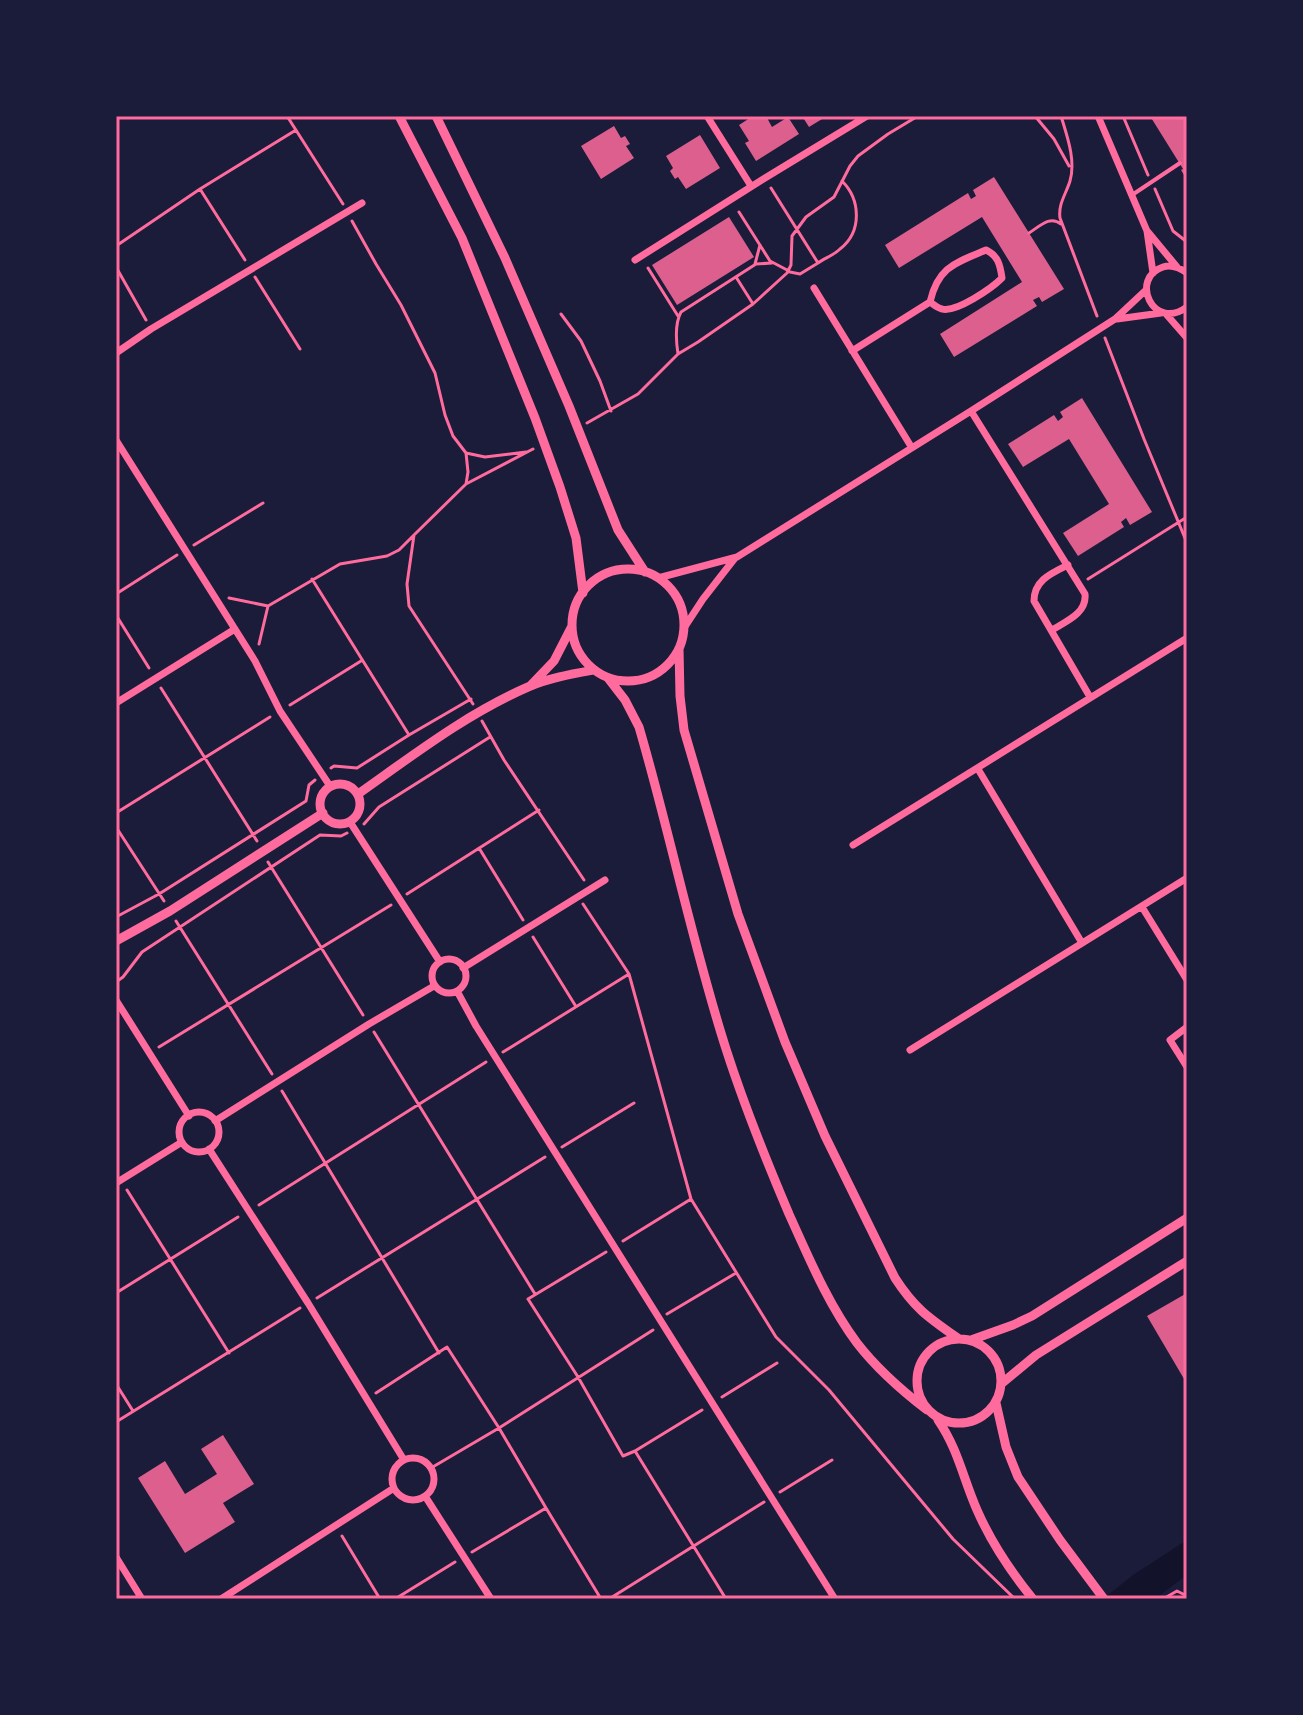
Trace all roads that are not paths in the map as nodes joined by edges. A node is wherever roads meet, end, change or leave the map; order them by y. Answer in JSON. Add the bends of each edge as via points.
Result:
{"nodes":[{"id":1,"x":399,"y":116,"type":"edge"},
{"id":2,"x":436,"y":116,"type":"edge"},
{"id":3,"x":707,"y":116,"type":"edge"},
{"id":4,"x":867,"y":116,"type":"edge"},
{"id":5,"x":1098,"y":116,"type":"edge"},
{"id":6,"x":1180,"y":163,"type":"dead end"},
{"id":7,"x":751,"y":186,"type":"junction"},
{"id":8,"x":1132,"y":195,"type":"junction"},
{"id":9,"x":362,"y":203,"type":"dead end"},
{"id":10,"x":1147,"y":231,"type":"junction"},
{"id":11,"x":635,"y":260,"type":"dead end"},
{"id":12,"x":1177,"y":267,"type":"junction"},
{"id":13,"x":1153,"y":273,"type":"junction"},
{"id":14,"x":1187,"y":273,"type":"edge"},
{"id":15,"x":814,"y":288,"type":"dead end"},
{"id":16,"x":1146,"y":290,"type":"junction"},
{"id":17,"x":930,"y":302,"type":"junction"},
{"id":18,"x":1187,"y":307,"type":"edge"},
{"id":19,"x":1164,"y":313,"type":"junction"},
{"id":20,"x":1115,"y":319,"type":"junction"},
{"id":21,"x":1187,"y":338,"type":"edge"},
{"id":22,"x":852,"y":351,"type":"junction"},
{"id":23,"x":116,"y":353,"type":"edge"},
{"id":24,"x":971,"y":411,"type":"junction"},
{"id":25,"x":116,"y":440,"type":"edge"},
{"id":26,"x":912,"y":448,"type":"junction"},
{"id":27,"x":737,"y":557,"type":"junction"},
{"id":28,"x":1068,"y":565,"type":"junction"},
{"id":29,"x":645,"y":572,"type":"junction"},
{"id":30,"x":658,"y":578,"type":"junction"},
{"id":31,"x":583,"y":593,"type":"junction"},
{"id":32,"x":572,"y":626,"type":"junction"},
{"id":33,"x":684,"y":628,"type":"junction"},
{"id":34,"x":235,"y":629,"type":"junction"},
{"id":35,"x":1052,"y":630,"type":"junction"},
{"id":36,"x":1187,"y":638,"type":"edge"},
{"id":37,"x":679,"y":648,"type":"junction"},
{"id":38,"x":594,"y":670,"type":"junction"},
{"id":39,"x":608,"y":678,"type":"junction"},
{"id":40,"x":530,"y":686,"type":"junction"},
{"id":41,"x":1090,"y":697,"type":"junction"},
{"id":42,"x":116,"y":703,"type":"edge"},
{"id":43,"x":978,"y":769,"type":"junction"},
{"id":44,"x":330,"y":786,"type":"junction"},
{"id":45,"x":358,"y":794,"type":"junction"},
{"id":46,"x":323,"y":813,"type":"junction"},
{"id":47,"x":353,"y":826,"type":"junction"},
{"id":48,"x":853,"y":845,"type":"dead end"},
{"id":49,"x":1187,"y":878,"type":"edge"},
{"id":50,"x":605,"y":880,"type":"dead end"},
{"id":51,"x":1142,"y":907,"type":"junction"},
{"id":52,"x":116,"y":941,"type":"edge"},
{"id":53,"x":1082,"y":943,"type":"junction"},
{"id":54,"x":440,"y":962,"type":"junction"},
{"id":55,"x":463,"y":968,"type":"junction"},
{"id":56,"x":1187,"y":980,"type":"edge"},
{"id":57,"x":434,"y":986,"type":"junction"},
{"id":58,"x":457,"y":991,"type":"junction"},
{"id":59,"x":116,"y":1000,"type":"edge"},
{"id":60,"x":1187,"y":1027,"type":"edge"},
{"id":61,"x":910,"y":1050,"type":"dead end"},
{"id":62,"x":1187,"y":1067,"type":"edge"},
{"id":63,"x":189,"y":1116,"type":"junction"},
{"id":64,"x":215,"y":1121,"type":"junction"},
{"id":65,"x":182,"y":1142,"type":"junction"},
{"id":66,"x":209,"y":1149,"type":"junction"},
{"id":67,"x":118,"y":1182,"type":"edge"},
{"id":68,"x":1187,"y":1218,"type":"edge"},
{"id":69,"x":1187,"y":1261,"type":"edge"},
{"id":70,"x":959,"y":1339,"type":"junction"},
{"id":71,"x":971,"y":1340,"type":"junction"},
{"id":72,"x":1001,"y":1384,"type":"junction"},
{"id":73,"x":996,"y":1403,"type":"junction"},
{"id":74,"x":927,"y":1410,"type":"junction"},
{"id":75,"x":936,"y":1417,"type":"junction"},
{"id":76,"x":404,"y":1460,"type":"junction"},
{"id":77,"x":394,"y":1488,"type":"junction"},
{"id":78,"x":425,"y":1496,"type":"junction"},
{"id":79,"x":116,"y":1557,"type":"edge"},
{"id":80,"x":142,"y":1599,"type":"edge"},
{"id":81,"x":221,"y":1599,"type":"edge"},
{"id":82,"x":491,"y":1599,"type":"edge"},
{"id":83,"x":835,"y":1599,"type":"edge"},
{"id":84,"x":1033,"y":1599,"type":"edge"},
{"id":85,"x":1104,"y":1599,"type":"edge"}],
"edges":[{"from":1,"to":31,"type":"street","via":[[462,238],[535,418],[576,538]]},
{"from":2,"to":29,"type":"street","via":[[505,258],[618,530]]},
{"from":3,"to":7,"type":"street"},
{"from":4,"to":7,"type":"street"},
{"from":5,"to":8,"type":"street"},
{"from":6,"to":8,"type":"lane"},
{"from":7,"to":11,"type":"street"},
{"from":8,"to":10,"type":"street"},
{"from":9,"to":23,"type":"street"},
{"from":10,"to":12,"type":"street"},
{"from":10,"to":13,"type":"street"},
{"from":12,"to":13,"type":"street"},
{"from":12,"to":14,"type":"street"},
{"from":13,"to":16,"type":"street"},
{"from":15,"to":22,"type":"street"},
{"from":16,"to":19,"type":"street","via":[[1151,304]]},
{"from":16,"to":20,"type":"street"},
{"from":17,"to":17,"type":"street","via":[[953,310],[994,286],[1002,278],[994,254],[986,250],[941,273]]},
{"from":17,"to":22,"type":"street"},
{"from":18,"to":19,"type":"street"},
{"from":19,"to":20,"type":"street"},
{"from":19,"to":21,"type":"street"},
{"from":20,"to":24,"type":"street"},
{"from":22,"to":26,"type":"street"},
{"from":24,"to":26,"type":"street"},
{"from":24,"to":28,"type":"street"},
{"from":25,"to":34,"type":"street"},
{"from":26,"to":27,"type":"street"},
{"from":27,"to":30,"type":"street"},
{"from":27,"to":33,"type":"street"},
{"from":28,"to":35,"type":"street","via":[[1086,603]]},
{"from":28,"to":35,"type":"street","via":[[1034,591],[1039,612]]},
{"from":29,"to":30,"type":"street"},
{"from":29,"to":31,"type":"street","via":[[610,572]]},
{"from":30,"to":33,"type":"street","via":[[681,608]]},
{"from":31,"to":32,"type":"street"},
{"from":32,"to":38,"type":"street","via":[[583,659]]},
{"from":32,"to":40,"type":"street","via":[[554,661]]},
{"from":33,"to":37,"type":"street"},
{"from":34,"to":42,"type":"street"},
{"from":34,"to":44,"type":"street"},
{"from":35,"to":41,"type":"street"},
{"from":36,"to":41,"type":"street"},
{"from":37,"to":39,"type":"street","via":[[657,673],[641,680]]},
{"from":37,"to":70,"type":"street","via":[[684,730],[738,914],[785,1042],[895,1278],[923,1314]]},
{"from":38,"to":39,"type":"street"},
{"from":38,"to":40,"type":"street"},
{"from":39,"to":74,"type":"street","via":[[639,727],[726,1048],[771,1172],[819,1278],[857,1343],[896,1386]]},
{"from":40,"to":45,"type":"street","via":[[465,720]]},
{"from":41,"to":43,"type":"street"},
{"from":43,"to":48,"type":"street"},
{"from":43,"to":53,"type":"street"},
{"from":44,"to":45,"type":"street","via":[[349,785]]},
{"from":44,"to":46,"type":"street","via":[[320,801]]},
{"from":45,"to":47,"type":"street","via":[[361,806]]},
{"from":46,"to":47,"type":"street","via":[[326,819]]},
{"from":46,"to":52,"type":"street"},
{"from":47,"to":54,"type":"street"},
{"from":49,"to":51,"type":"street"},
{"from":50,"to":55,"type":"street"},
{"from":51,"to":53,"type":"street"},
{"from":51,"to":56,"type":"street"},
{"from":53,"to":61,"type":"street"},
{"from":54,"to":55,"type":"street","via":[[453,960]]},
{"from":54,"to":57,"type":"street","via":[[433,970]]},
{"from":55,"to":58,"type":"street","via":[[464,983]]},
{"from":57,"to":58,"type":"street","via":[[442,992]]},
{"from":57,"to":64,"type":"street"},
{"from":58,"to":83,"type":"street"},
{"from":59,"to":63,"type":"street"},
{"from":60,"to":62,"type":"street","via":[[1170,1040]]},
{"from":63,"to":64,"type":"street","via":[[206,1114]]},
{"from":63,"to":65,"type":"street","via":[[180,1127]]},
{"from":64,"to":66,"type":"street","via":[[218,1139]]},
{"from":65,"to":66,"type":"street","via":[[197,1152]]},
{"from":65,"to":67,"type":"street"},
{"from":66,"to":76,"type":"street"},
{"from":68,"to":71,"type":"street","via":[[1032,1316]]},
{"from":69,"to":72,"type":"street","via":[[1036,1355]]},
{"from":70,"to":71,"type":"street"},
{"from":70,"to":74,"type":"street","via":[[936,1346],[920,1364],[917,1388]]},
{"from":71,"to":72,"type":"street","via":[[997,1362]]},
{"from":72,"to":73,"type":"street"},
{"from":73,"to":75,"type":"street","via":[[975,1421],[948,1423]]},
{"from":73,"to":85,"type":"street","via":[[1018,1477]]},
{"from":74,"to":75,"type":"street"},
{"from":75,"to":84,"type":"street","via":[[950,1438],[978,1513]]},
{"from":76,"to":77,"type":"street","via":[[392,1475]]},
{"from":76,"to":78,"type":"street","via":[[422,1460],[431,1468],[433,1486]]},
{"from":77,"to":78,"type":"street","via":[[412,1500]]},
{"from":77,"to":81,"type":"street"},
{"from":78,"to":82,"type":"street"},
{"from":79,"to":80,"type":"street"}]}
